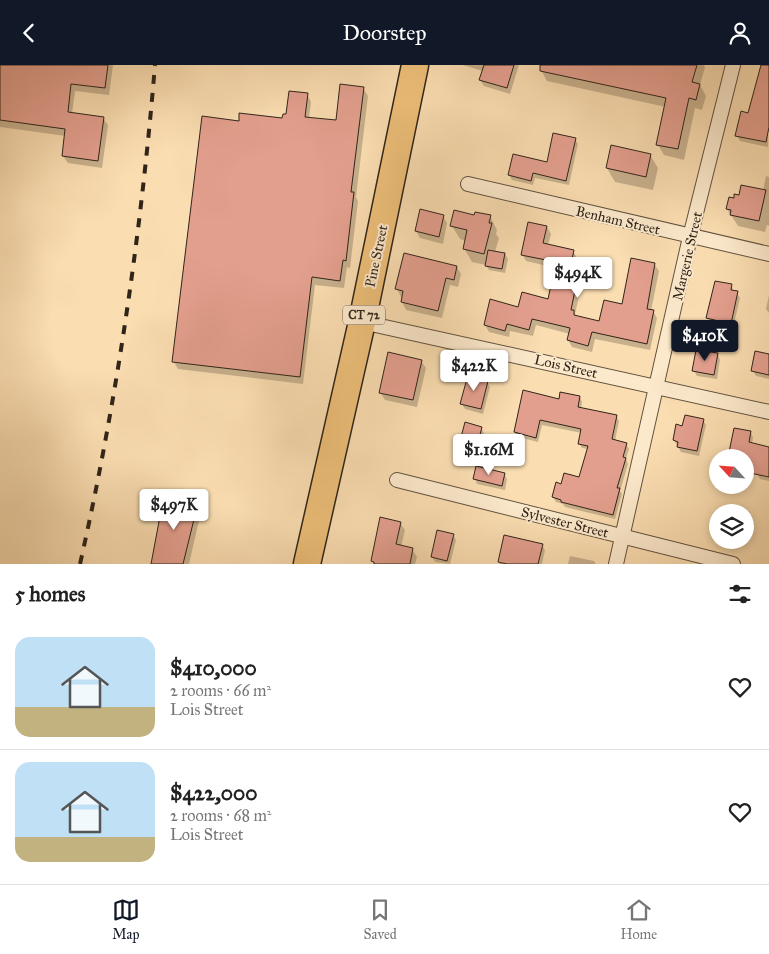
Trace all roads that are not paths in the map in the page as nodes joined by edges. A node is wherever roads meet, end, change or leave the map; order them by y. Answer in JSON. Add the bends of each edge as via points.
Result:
{"nodes":[{"id":1,"x":416,"y":65,"type":"edge"},
{"id":2,"x":733,"y":65,"type":"edge"},
{"id":3,"x":468,"y":184,"type":"dead end"},
{"id":4,"x":690,"y":237,"type":"junction"},
{"id":5,"x":769,"y":254,"type":"edge"},
{"id":6,"x":362,"y":322,"type":"junction"},
{"id":7,"x":657,"y":387,"type":"junction"},
{"id":8,"x":769,"y":412,"type":"edge"},
{"id":9,"x":397,"y":480,"type":"dead end"},
{"id":10,"x":622,"y":536,"type":"junction"},
{"id":11,"x":307,"y":564,"type":"edge"},
{"id":12,"x":616,"y":564,"type":"edge"},
{"id":13,"x":733,"y":564,"type":"edge"}],
"edges":[{"from":1,"to":6,"type":"highway","name":"Pine Street","number":"CT 72"},
{"from":2,"to":4,"type":"street","name":"Margerie Street"},
{"from":3,"to":4,"type":"street","name":"Benham Street"},
{"from":4,"to":5,"type":"street","name":"Benham Street"},
{"from":4,"to":7,"type":"street","name":"Margerie Street"},
{"from":6,"to":7,"type":"street","name":"Lois Street"},
{"from":6,"to":11,"type":"highway","name":"Pine Street","number":"CT 72"},
{"from":7,"to":8,"type":"street","name":"Lois Street"},
{"from":7,"to":10,"type":"street","name":"Margerie Street"},
{"from":9,"to":10,"type":"street","name":"Sylvester Street"},
{"from":10,"to":12,"type":"street","name":"Margerie Street"},
{"from":10,"to":13,"type":"street","name":"Sylvester Street"}]}
